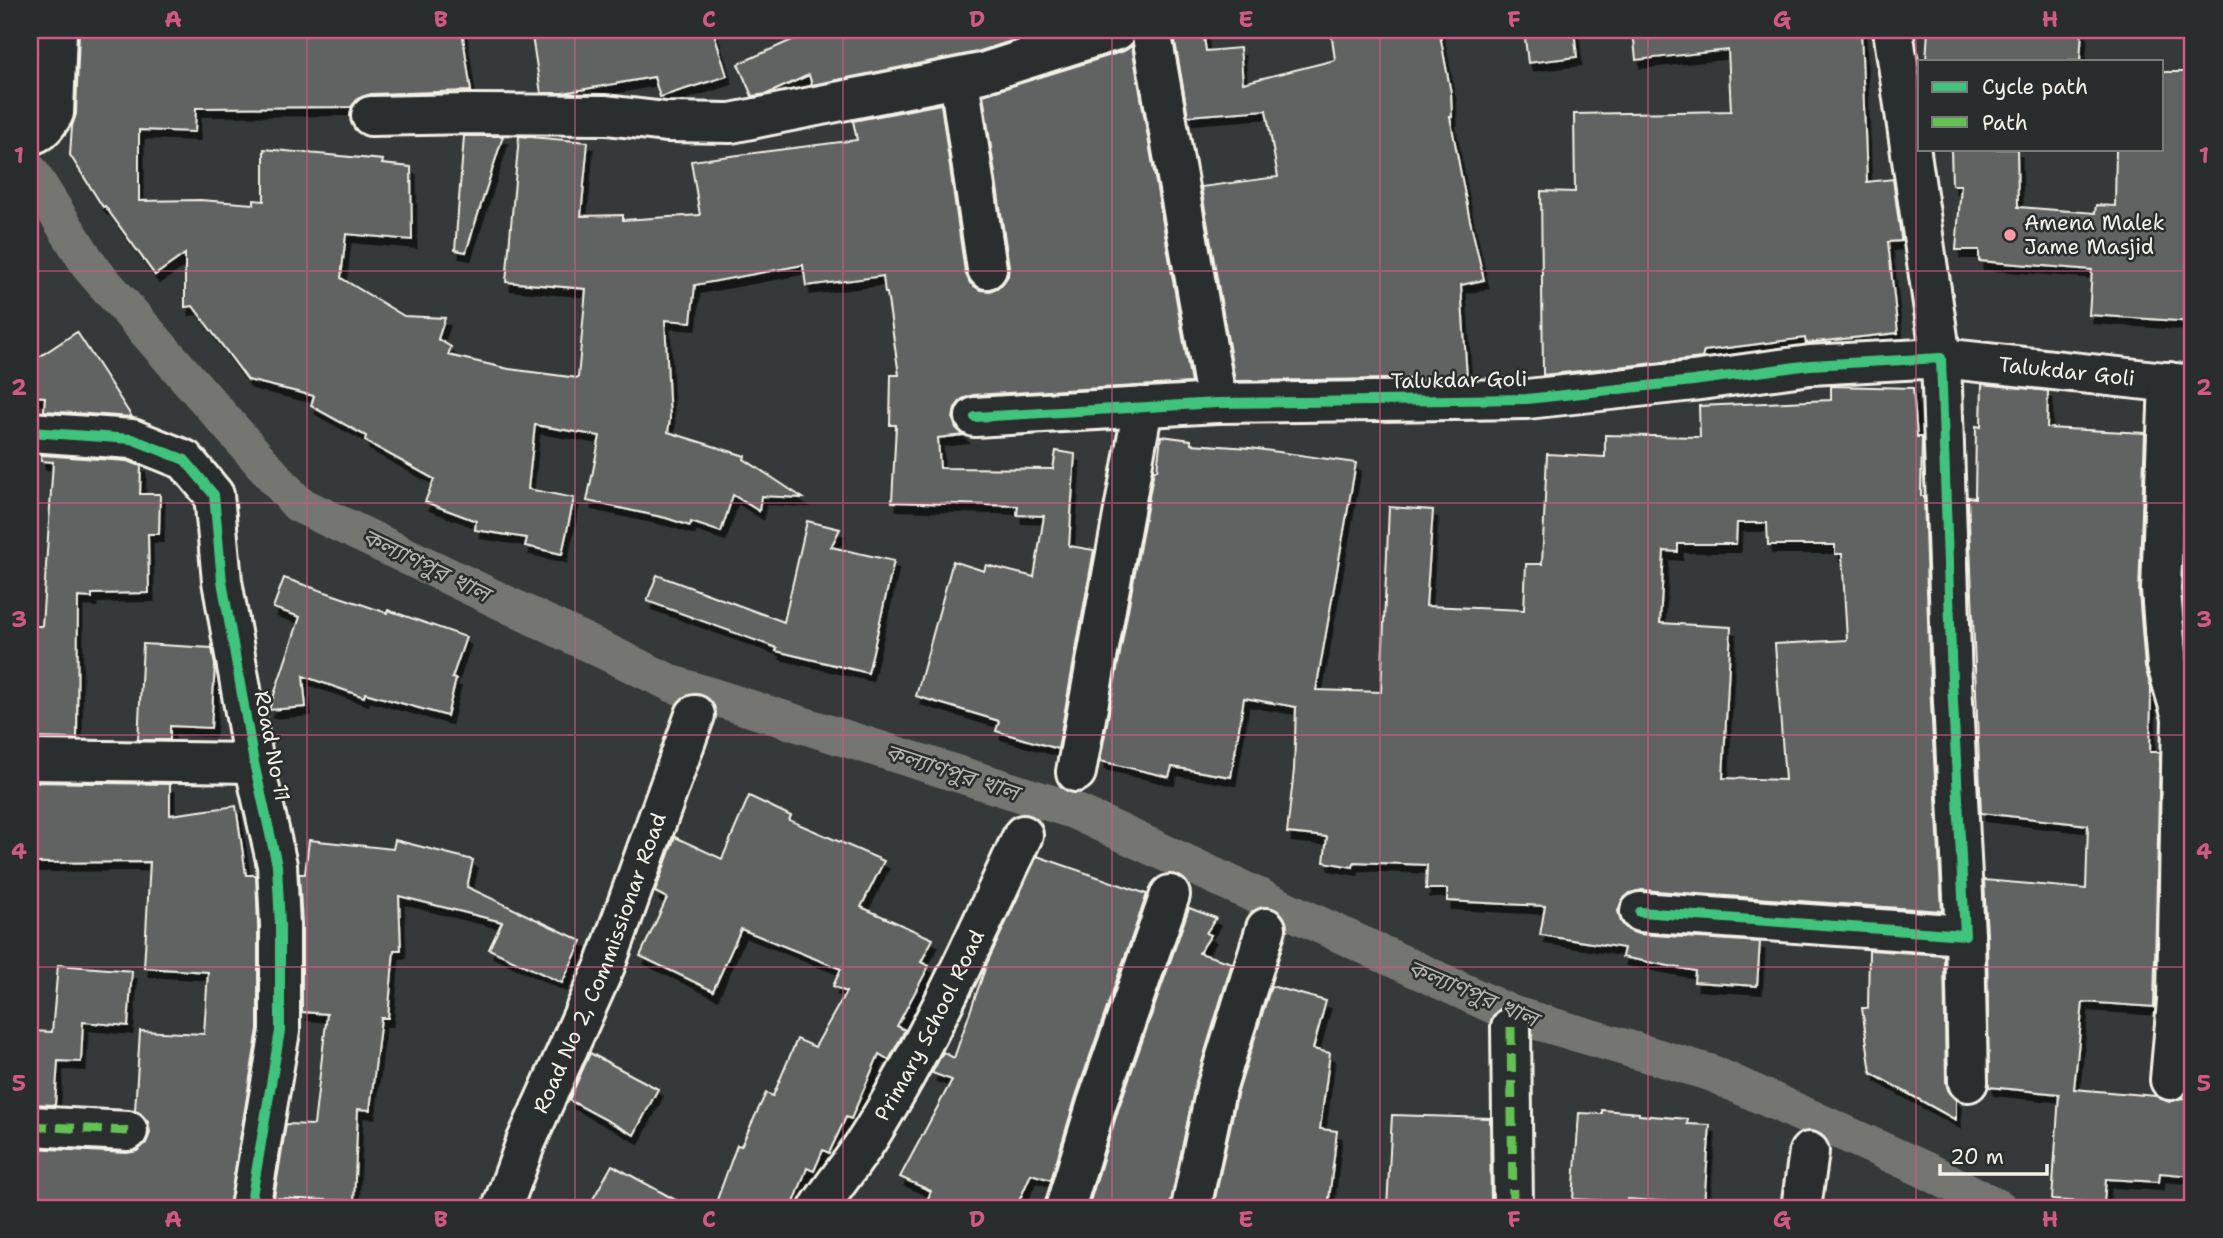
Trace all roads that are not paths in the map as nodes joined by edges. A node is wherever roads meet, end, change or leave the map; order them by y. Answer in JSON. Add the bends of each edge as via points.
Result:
{"nodes":[{"id":1,"x":57,"y":30,"type":"edge"},
{"id":2,"x":1117,"y":30,"type":"edge"},
{"id":3,"x":1151,"y":30,"type":"edge"},
{"id":4,"x":1893,"y":30,"type":"edge"},
{"id":5,"x":959,"y":79,"type":"junction"},
{"id":6,"x":371,"y":116,"type":"dead end"},
{"id":7,"x":32,"y":135,"type":"edge"},
{"id":8,"x":987,"y":269,"type":"dead end"},
{"id":9,"x":1941,"y":358,"type":"junction"},
{"id":10,"x":2181,"y":383,"type":"edge"},
{"id":11,"x":1217,"y":403,"type":"junction"},
{"id":12,"x":1143,"y":407,"type":"junction"},
{"id":13,"x":975,"y":417,"type":"dead end"},
{"id":14,"x":30,"y":432,"type":"edge"},
{"id":15,"x":695,"y":715,"type":"dead end"},
{"id":16,"x":30,"y":760,"type":"edge"},
{"id":17,"x":254,"y":763,"type":"junction"},
{"id":18,"x":1076,"y":772,"type":"dead end"},
{"id":19,"x":1023,"y":835,"type":"dead end"},
{"id":20,"x":1170,"y":895,"type":"dead end"},
{"id":21,"x":1640,"y":912,"type":"dead end"},
{"id":22,"x":1266,"y":928,"type":"dead end"},
{"id":23,"x":1965,"y":934,"type":"junction"},
{"id":24,"x":1510,"y":1027,"type":"dead end"},
{"id":25,"x":2171,"y":1080,"type":"dead end"},
{"id":26,"x":1968,"y":1082,"type":"dead end"},
{"id":27,"x":30,"y":1126,"type":"edge"},
{"id":28,"x":128,"y":1131,"type":"dead end"},
{"id":29,"x":1809,"y":1152,"type":"dead end"},
{"id":30,"x":250,"y":1208,"type":"edge"},
{"id":31,"x":502,"y":1208,"type":"edge"},
{"id":32,"x":819,"y":1208,"type":"edge"},
{"id":33,"x":1065,"y":1208,"type":"edge"},
{"id":34,"x":1191,"y":1208,"type":"edge"},
{"id":35,"x":1513,"y":1208,"type":"edge"},
{"id":36,"x":1801,"y":1208,"type":"edge"}],
"edges":[{"from":1,"to":7,"type":"street","via":[[54,113],[48,124]]},
{"from":2,"to":5,"type":"street"},
{"from":3,"to":11,"type":"street"},
{"from":4,"to":9,"type":"street"},
{"from":5,"to":6,"type":"street","via":[[730,123],[606,115]]},
{"from":5,"to":8,"type":"street"},
{"from":9,"to":10,"type":"street","name":"Talukdar Goli"},
{"from":9,"to":11,"type":"street","name":"Talukdar Goli","via":[[1810,365],[1527,399]]},
{"from":9,"to":23,"type":"street"},
{"from":10,"to":25,"type":"street","via":[[2161,590],[2167,665],[2182,717],[2177,1001]]},
{"from":11,"to":12,"type":"street","name":"Talukdar Goli"},
{"from":12,"to":13,"type":"street","name":"Talukdar Goli"},
{"from":12,"to":18,"type":"street"},
{"from":14,"to":17,"type":"street","name":"Road No 11","via":[[132,439],[185,460],[214,495],[222,581]]},
{"from":15,"to":31,"type":"street","name":"Road No 2, Commissionar Road","via":[[605,966],[526,1142]]},
{"from":16,"to":17,"type":"street"},
{"from":17,"to":30,"type":"street","name":"Road No 11","via":[[277,865],[280,1031]]},
{"from":19,"to":32,"type":"street","name":"Primary School Road","via":[[956,980],[909,1066],[871,1135]]},
{"from":20,"to":33,"type":"street"},
{"from":21,"to":23,"type":"street"},
{"from":22,"to":34,"type":"street","via":[[1216,1089]]},
{"from":23,"to":26,"type":"street"},
{"from":24,"to":35,"type":"street"},
{"from":27,"to":28,"type":"street"},
{"from":29,"to":36,"type":"street"}]}
